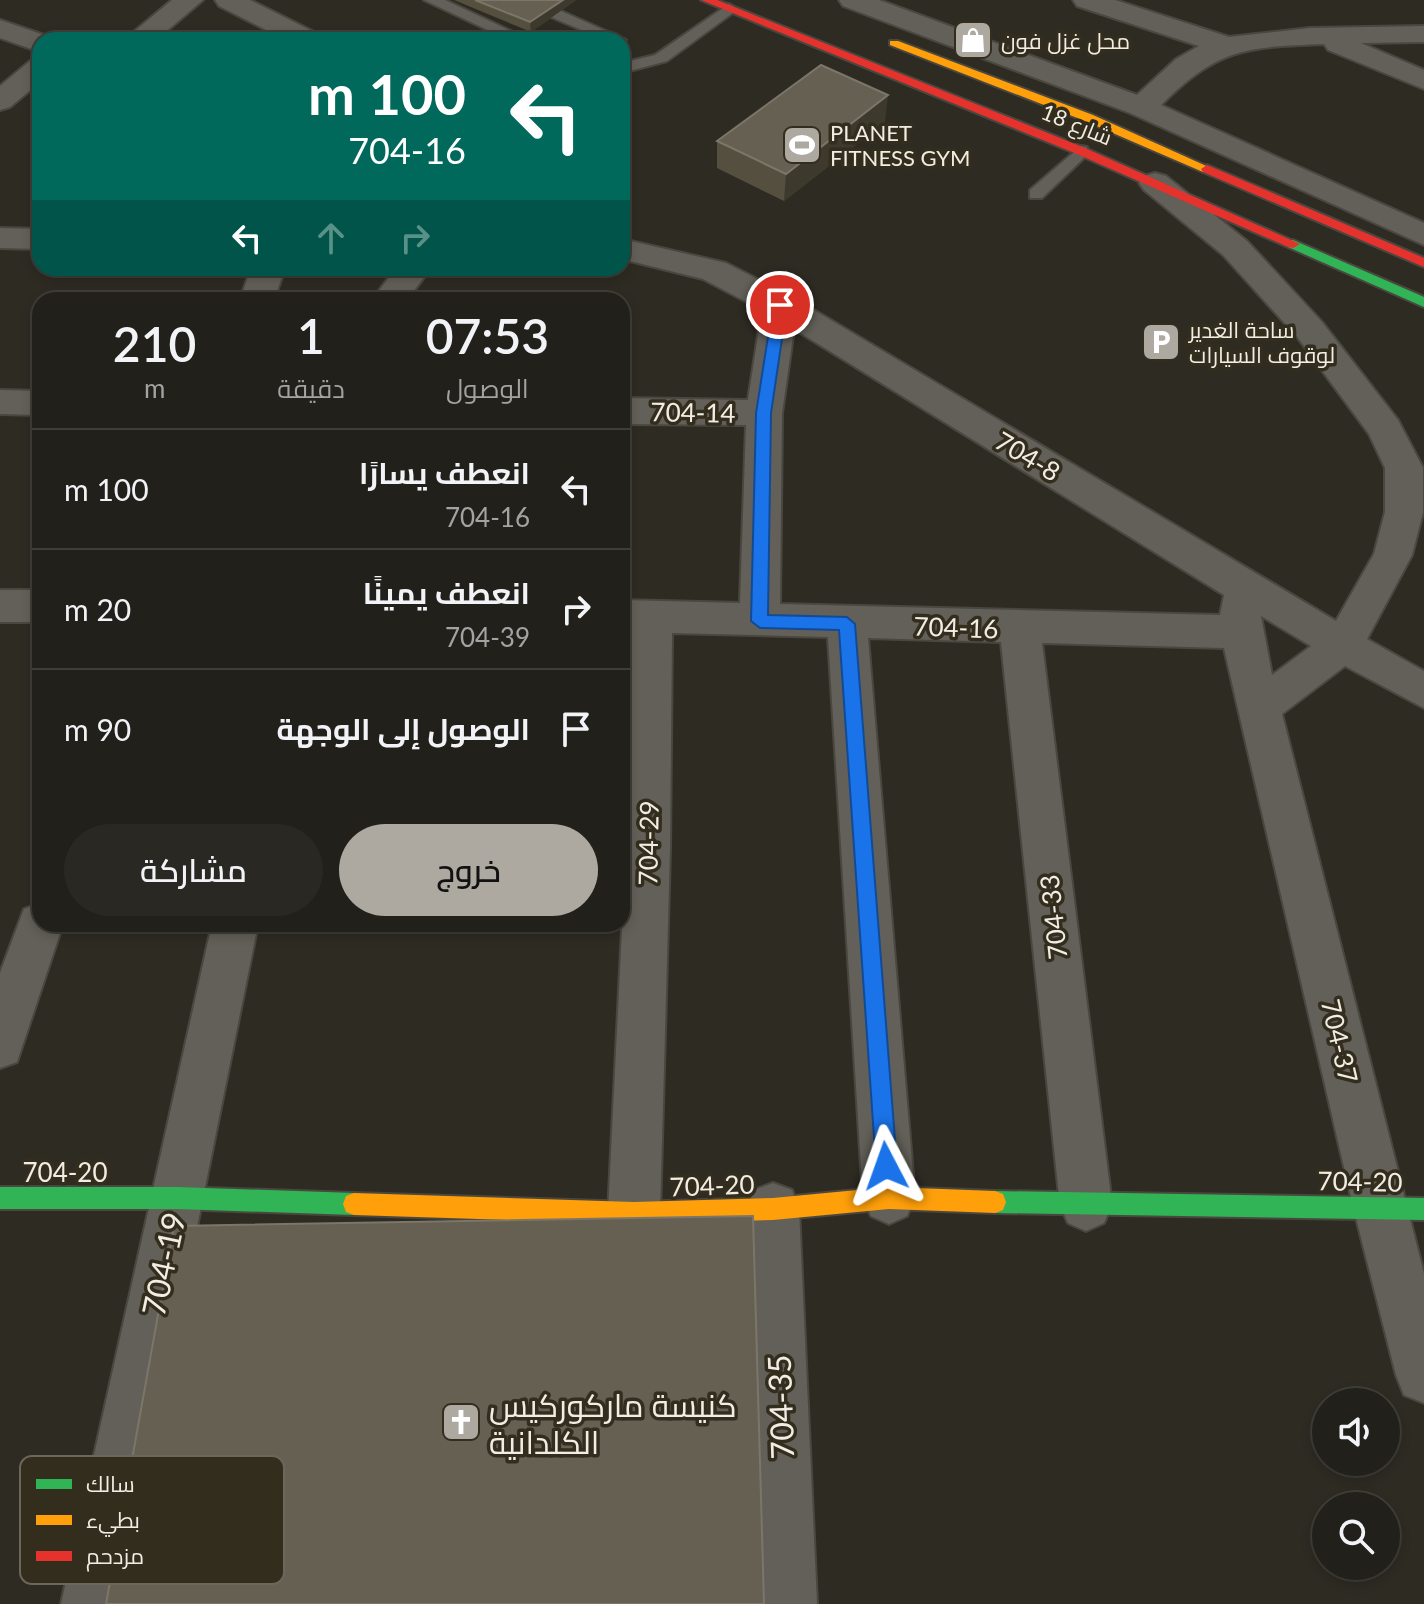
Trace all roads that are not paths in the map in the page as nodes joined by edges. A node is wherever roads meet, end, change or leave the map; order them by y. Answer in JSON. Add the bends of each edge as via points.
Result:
{"nodes":[{"id":1,"x":189,"y":0,"type":"edge"},
{"id":2,"x":229,"y":0,"type":"edge"},
{"id":3,"x":432,"y":0,"type":"edge"},
{"id":4,"x":707,"y":0,"type":"edge"},
{"id":5,"x":853,"y":0,"type":"edge"},
{"id":6,"x":1087,"y":0,"type":"edge"},
{"id":7,"x":729,"y":9,"type":"junction"},
{"id":8,"x":1145,"y":10,"type":"edge"},
{"id":9,"x":556,"y":14,"type":"edge"},
{"id":10,"x":0,"y":28,"type":"edge"},
{"id":11,"x":148,"y":32,"type":"edge"},
{"id":12,"x":292,"y":32,"type":"edge"},
{"id":13,"x":504,"y":32,"type":"edge"},
{"id":14,"x":599,"y":32,"type":"edge"},
{"id":15,"x":869,"y":34,"type":"dead end"},
{"id":16,"x":1424,"y":34,"type":"edge"},
{"id":17,"x":1320,"y":37,"type":"junction"},
{"id":18,"x":32,"y":40,"type":"edge"},
{"id":19,"x":630,"y":45,"type":"edge"},
{"id":20,"x":1224,"y":45,"type":"junction"},
{"id":21,"x":661,"y":58,"type":"junction"},
{"id":22,"x":630,"y":66,"type":"edge"},
{"id":23,"x":32,"y":74,"type":"edge"},
{"id":24,"x":1424,"y":80,"type":"edge"},
{"id":25,"x":0,"y":101,"type":"edge"},
{"id":26,"x":1141,"y":107,"type":"junction"},
{"id":27,"x":1081,"y":151,"type":"junction"},
{"id":28,"x":1155,"y":183,"type":"junction"},
{"id":29,"x":1036,"y":194,"type":"dead end"},
{"id":30,"x":1424,"y":235,"type":"edge"},
{"id":31,"x":630,"y":251,"type":"edge"},
{"id":32,"x":1424,"y":263,"type":"edge"},
{"id":33,"x":408,"y":276,"type":"edge"},
{"id":34,"x":395,"y":292,"type":"edge"},
{"id":35,"x":1424,"y":302,"type":"edge"},
{"id":36,"x":780,"y":305,"type":"junction"},
{"id":37,"x":0,"y":402,"type":"edge"},
{"id":38,"x":32,"y":403,"type":"edge"},
{"id":39,"x":630,"y":411,"type":"edge"},
{"id":40,"x":764,"y":413,"type":"junction"},
{"id":41,"x":1238,"y":584,"type":"junction"},
{"id":42,"x":0,"y":606,"type":"edge"},
{"id":43,"x":32,"y":606,"type":"edge"},
{"id":44,"x":637,"y":616,"type":"edge"},
{"id":45,"x":760,"y":621,"type":"junction"},
{"id":46,"x":847,"y":624,"type":"junction"},
{"id":47,"x":1020,"y":628,"type":"junction"},
{"id":48,"x":1241,"y":632,"type":"junction"},
{"id":49,"x":1344,"y":644,"type":"junction"},
{"id":50,"x":1424,"y":691,"type":"edge"},
{"id":51,"x":1261,"y":706,"type":"junction"},
{"id":52,"x":635,"y":850,"type":"edge"},
{"id":53,"x":37,"y":932,"type":"edge"},
{"id":54,"x":233,"y":932,"type":"edge"},
{"id":55,"x":0,"y":1045,"type":"edge"},
{"id":56,"x":0,"y":1198,"type":"edge"},
{"id":57,"x":177,"y":1198,"type":"junction"},
{"id":58,"x":889,"y":1198,"type":"junction"},
{"id":59,"x":1086,"y":1205,"type":"junction"},
{"id":60,"x":1402,"y":1208,"type":"edge"},
{"id":61,"x":773,"y":1209,"type":"junction"},
{"id":62,"x":634,"y":1213,"type":"junction"},
{"id":63,"x":1424,"y":1375,"type":"edge"},
{"id":64,"x":122,"y":1456,"type":"edge"},
{"id":65,"x":95,"y":1584,"type":"edge"},
{"id":66,"x":91,"y":1604,"type":"edge"},
{"id":67,"x":787,"y":1604,"type":"edge"}],
"edges":[{"from":1,"to":11,"type":"street"},
{"from":2,"to":12,"type":"street"},
{"from":3,"to":13,"type":"lane"},
{"from":4,"to":7,"type":"street","name":"شارع 18"},
{"from":5,"to":26,"type":"street"},
{"from":6,"to":8,"type":"street"},
{"from":7,"to":21,"type":"lane"},
{"from":7,"to":27,"type":"street","name":"شارع 18"},
{"from":8,"to":20,"type":"street"},
{"from":9,"to":14,"type":"lane"},
{"from":10,"to":18,"type":"street"},
{"from":15,"to":32,"type":"street","name":"شارع 18","via":[[1089,118]]},
{"from":16,"to":17,"type":"street"},
{"from":17,"to":20,"type":"street"},
{"from":17,"to":24,"type":"street"},
{"from":19,"to":21,"type":"lane"},
{"from":20,"to":26,"type":"street","via":[[1198,57]]},
{"from":21,"to":22,"type":"lane"},
{"from":23,"to":25,"type":"street"},
{"from":26,"to":30,"type":"street"},
{"from":27,"to":28,"type":"street","name":"شارع 18"},
{"from":27,"to":29,"type":"lane"},
{"from":28,"to":35,"type":"street","name":"شارع 18"},
{"from":28,"to":49,"type":"street","via":[[1235,248],[1310,330],[1385,429],[1404,468],[1404,512],[1393,555]]},
{"from":31,"to":36,"type":"street","name":"704-8","via":[[714,271]]},
{"from":33,"to":34,"type":"street"},
{"from":36,"to":40,"type":"street"},
{"from":36,"to":41,"type":"street","name":"704-8"},
{"from":37,"to":38,"type":"street"},
{"from":39,"to":40,"type":"street","name":"704-14"},
{"from":40,"to":45,"type":"street"},
{"from":41,"to":48,"type":"street"},
{"from":41,"to":49,"type":"street","name":"704-8"},
{"from":42,"to":43,"type":"street"},
{"from":44,"to":45,"type":"street","name":"704-16"},
{"from":44,"to":52,"type":"street","name":"704-29"},
{"from":45,"to":46,"type":"street","name":"704-16"},
{"from":46,"to":47,"type":"street","name":"704-16"},
{"from":46,"to":58,"type":"street"},
{"from":47,"to":48,"type":"street","name":"704-16"},
{"from":47,"to":59,"type":"street","name":"704-33"},
{"from":48,"to":51,"type":"street","name":"704-37"},
{"from":49,"to":50,"type":"street","name":"704-8"},
{"from":49,"to":51,"type":"street"},
{"from":51,"to":60,"type":"street","name":"704-37"},
{"from":52,"to":62,"type":"street","name":"704-29"},
{"from":53,"to":55,"type":"street"},
{"from":54,"to":57,"type":"street","name":"704-19"},
{"from":56,"to":57,"type":"street","name":"704-20"},
{"from":57,"to":62,"type":"street","name":"704-20"},
{"from":57,"to":64,"type":"street","name":"704-19"},
{"from":58,"to":59,"type":"street","name":"704-20"},
{"from":58,"to":61,"type":"street","name":"704-20"},
{"from":59,"to":60,"type":"street","name":"704-20"},
{"from":60,"to":63,"type":"street","name":"704-37"},
{"from":61,"to":62,"type":"street","name":"704-20"},
{"from":61,"to":67,"type":"street","name":"704-35"},
{"from":65,"to":66,"type":"street","name":"704-19"}]}
